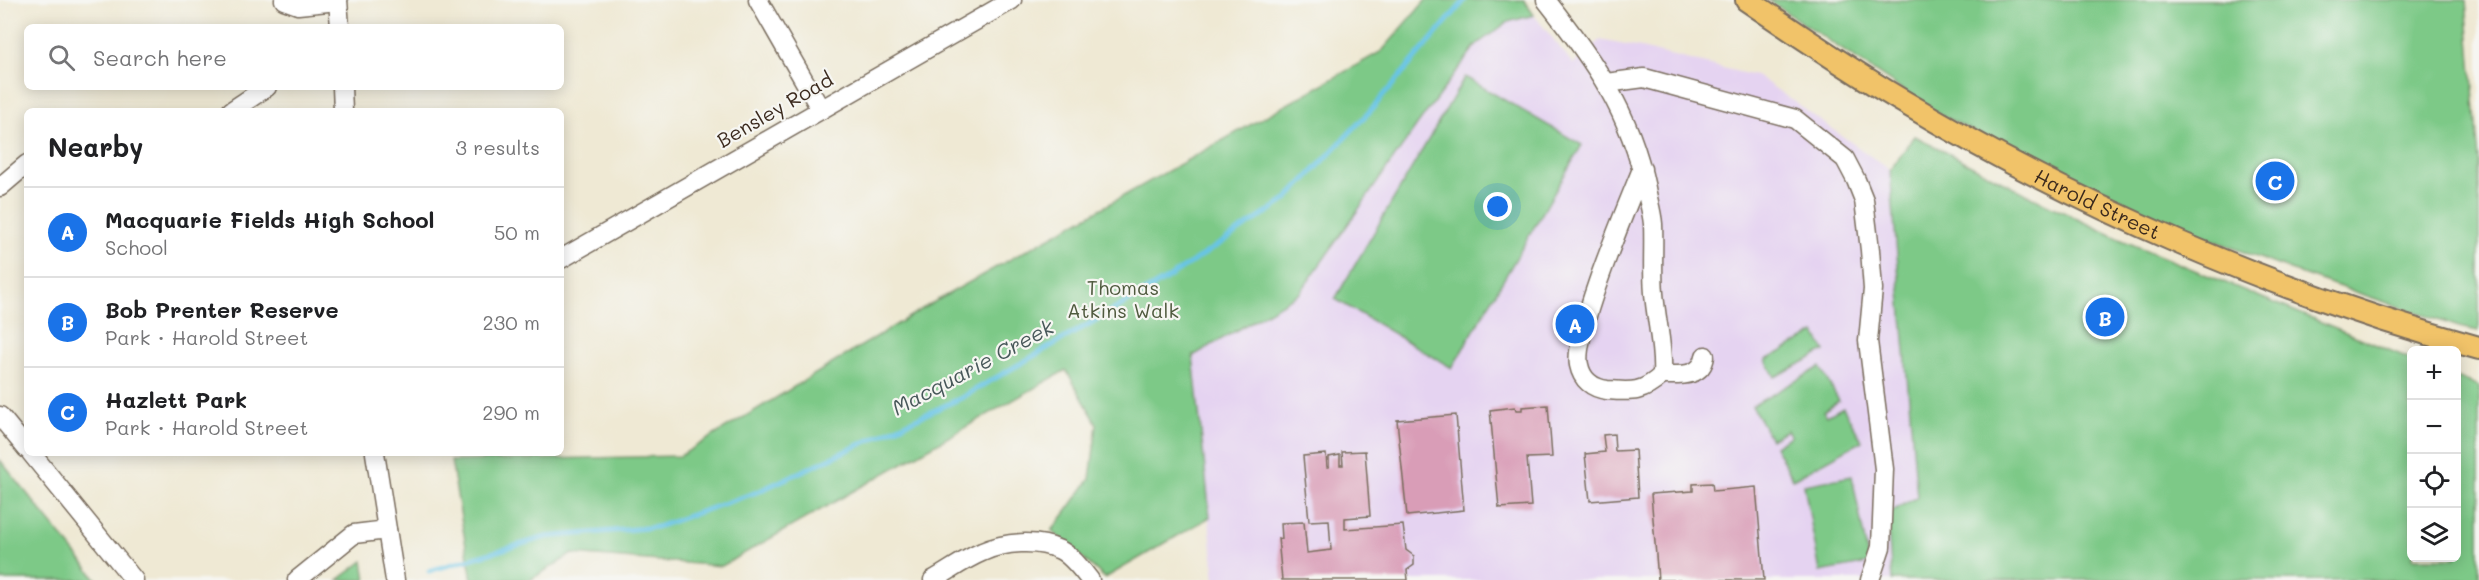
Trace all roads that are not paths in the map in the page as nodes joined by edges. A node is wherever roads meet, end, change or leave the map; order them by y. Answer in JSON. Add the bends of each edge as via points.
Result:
{"nodes":[{"id":1,"x":284,"y":0,"type":"edge"},
{"id":2,"x":338,"y":0,"type":"edge"},
{"id":3,"x":758,"y":0,"type":"edge"},
{"id":4,"x":1012,"y":0,"type":"edge"},
{"id":5,"x":1546,"y":0,"type":"edge"},
{"id":6,"x":1747,"y":0,"type":"edge"},
{"id":7,"x":340,"y":24,"type":"edge"},
{"id":8,"x":1606,"y":83,"type":"junction"},
{"id":9,"x":262,"y":90,"type":"edge"},
{"id":10,"x":342,"y":90,"type":"edge"},
{"id":11,"x":236,"y":108,"type":"edge"},
{"id":12,"x":343,"y":108,"type":"edge"},
{"id":13,"x":821,"y":110,"type":"junction"},
{"id":14,"x":24,"y":167,"type":"edge"},
{"id":15,"x":1642,"y":169,"type":"junction"},
{"id":16,"x":0,"y":187,"type":"edge"},
{"id":17,"x":564,"y":257,"type":"edge"},
{"id":18,"x":2479,"y":348,"type":"edge"},
{"id":19,"x":1705,"y":356,"type":"dead end"},
{"id":20,"x":1662,"y":375,"type":"junction"},
{"id":21,"x":0,"y":416,"type":"edge"},
{"id":22,"x":24,"y":445,"type":"edge"},
{"id":23,"x":33,"y":456,"type":"edge"},
{"id":24,"x":375,"y":456,"type":"edge"},
{"id":25,"x":387,"y":530,"type":"junction"},
{"id":26,"x":134,"y":580,"type":"edge"},
{"id":27,"x":297,"y":580,"type":"edge"},
{"id":28,"x":395,"y":580,"type":"edge"},
{"id":29,"x":933,"y":580,"type":"edge"},
{"id":30,"x":1090,"y":580,"type":"edge"},
{"id":31,"x":1870,"y":580,"type":"edge"}],
"edges":[{"from":1,"to":2,"type":"street","via":[[298,5]]},
{"from":2,"to":7,"type":"street"},
{"from":3,"to":13,"type":"street"},
{"from":4,"to":13,"type":"street","name":"Bensley Road"},
{"from":5,"to":8,"type":"street"},
{"from":6,"to":18,"type":"main road","name":"Harold Street","via":[[1830,56],[1980,146],[2128,218],[2352,310]]},
{"from":8,"to":15,"type":"street","via":[[1626,122]]},
{"from":8,"to":31,"type":"street","via":[[1644,78],[1795,119],[1845,159],[1864,200],[1873,289],[1868,341],[1884,469],[1881,547]]},
{"from":9,"to":11,"type":"street"},
{"from":10,"to":12,"type":"street"},
{"from":13,"to":17,"type":"street","name":"Bensley Road"},
{"from":14,"to":16,"type":"street"},
{"from":15,"to":20,"type":"street","via":[[1653,222],[1654,294]]},
{"from":15,"to":20,"type":"street","via":[[1584,326],[1578,363],[1591,386],[1601,389],[1633,393],[1652,385]]},
{"from":19,"to":20,"type":"street","via":[[1700,368],[1688,376]]},
{"from":21,"to":22,"type":"street"},
{"from":23,"to":26,"type":"street"},
{"from":24,"to":25,"type":"street"},
{"from":25,"to":27,"type":"street","via":[[354,534]]},
{"from":25,"to":28,"type":"street"},
{"from":29,"to":30,"type":"street","via":[[981,552],[1005,544],[1034,544],[1060,550]]}]}
